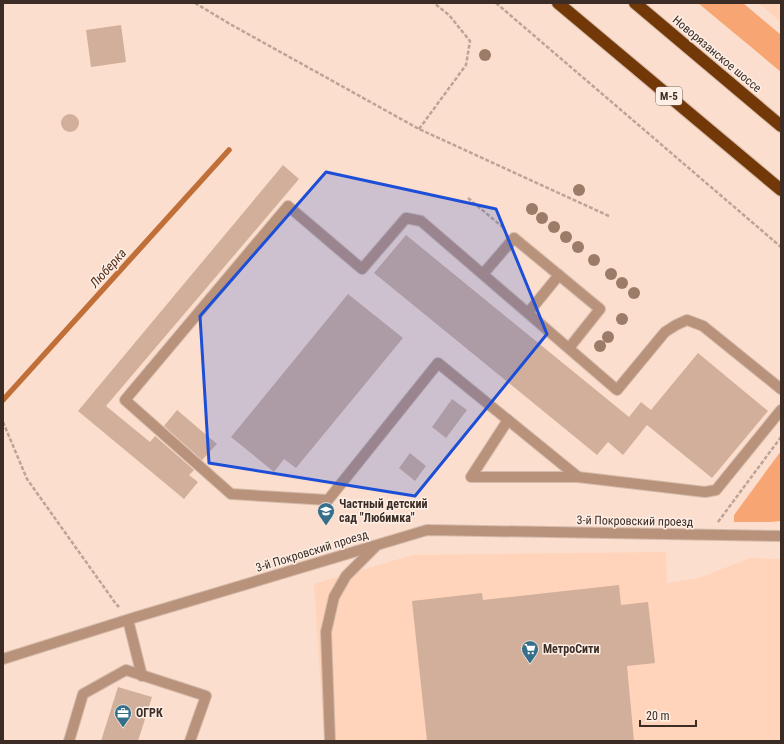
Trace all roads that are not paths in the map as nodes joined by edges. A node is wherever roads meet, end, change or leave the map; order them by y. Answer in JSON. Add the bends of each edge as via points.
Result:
{"nodes":[{"id":1,"x":558,"y":3,"type":"edge"},
{"id":2,"x":635,"y":3,"type":"edge"},
{"id":3,"x":781,"y":126,"type":"edge"},
{"id":4,"x":781,"y":190,"type":"edge"},
{"id":5,"x":482,"y":274,"type":"junction"},
{"id":6,"x":559,"y":275,"type":"junction"},
{"id":7,"x":528,"y":313,"type":"junction"},
{"id":8,"x":569,"y":348,"type":"junction"},
{"id":9,"x":781,"y":390,"type":"edge"},
{"id":10,"x":781,"y":410,"type":"edge"},
{"id":11,"x":508,"y":420,"type":"junction"},
{"id":12,"x":578,"y":476,"type":"junction"},
{"id":13,"x":781,"y":536,"type":"edge"},
{"id":14,"x":376,"y":546,"type":"junction"},
{"id":15,"x":130,"y":619,"type":"junction"},
{"id":16,"x":3,"y":659,"type":"edge"},
{"id":17,"x":142,"y":676,"type":"junction"},
{"id":18,"x":69,"y":741,"type":"edge"},
{"id":19,"x":190,"y":741,"type":"edge"},
{"id":20,"x":330,"y":741,"type":"edge"}],
"edges":[{"from":1,"to":4,"type":"highway","number":"М-5"},
{"from":2,"to":3,"type":"highway","name":"Новорязанское шоссе"},
{"from":5,"to":6,"type":"street","via":[[514,238]]},
{"from":5,"to":7,"type":"street"},
{"from":5,"to":11,"type":"street","via":[[421,221],[406,218],[362,269],[288,206],[125,400],[231,494],[328,500],[438,363]]},
{"from":6,"to":7,"type":"street"},
{"from":6,"to":8,"type":"street","via":[[600,309]]},
{"from":7,"to":8,"type":"street"},
{"from":8,"to":9,"type":"street","via":[[617,390],[665,332],[687,320],[703,326]]},
{"from":10,"to":12,"type":"street","via":[[716,490],[705,492]]},
{"from":11,"to":12,"type":"street"},
{"from":11,"to":12,"type":"street","via":[[471,476]]},
{"from":13,"to":14,"type":"street","name":"3-й Покровский проезд","via":[[427,530]]},
{"from":14,"to":15,"type":"street","name":"3-й Покровский проезд"},
{"from":14,"to":20,"type":"street","via":[[346,576],[332,604],[326,632]]},
{"from":15,"to":16,"type":"street","name":"3-й Покровский проезд"},
{"from":15,"to":17,"type":"street"},
{"from":17,"to":18,"type":"street","via":[[126,670],[83,694]]},
{"from":17,"to":19,"type":"street","via":[[206,696]]}]}
